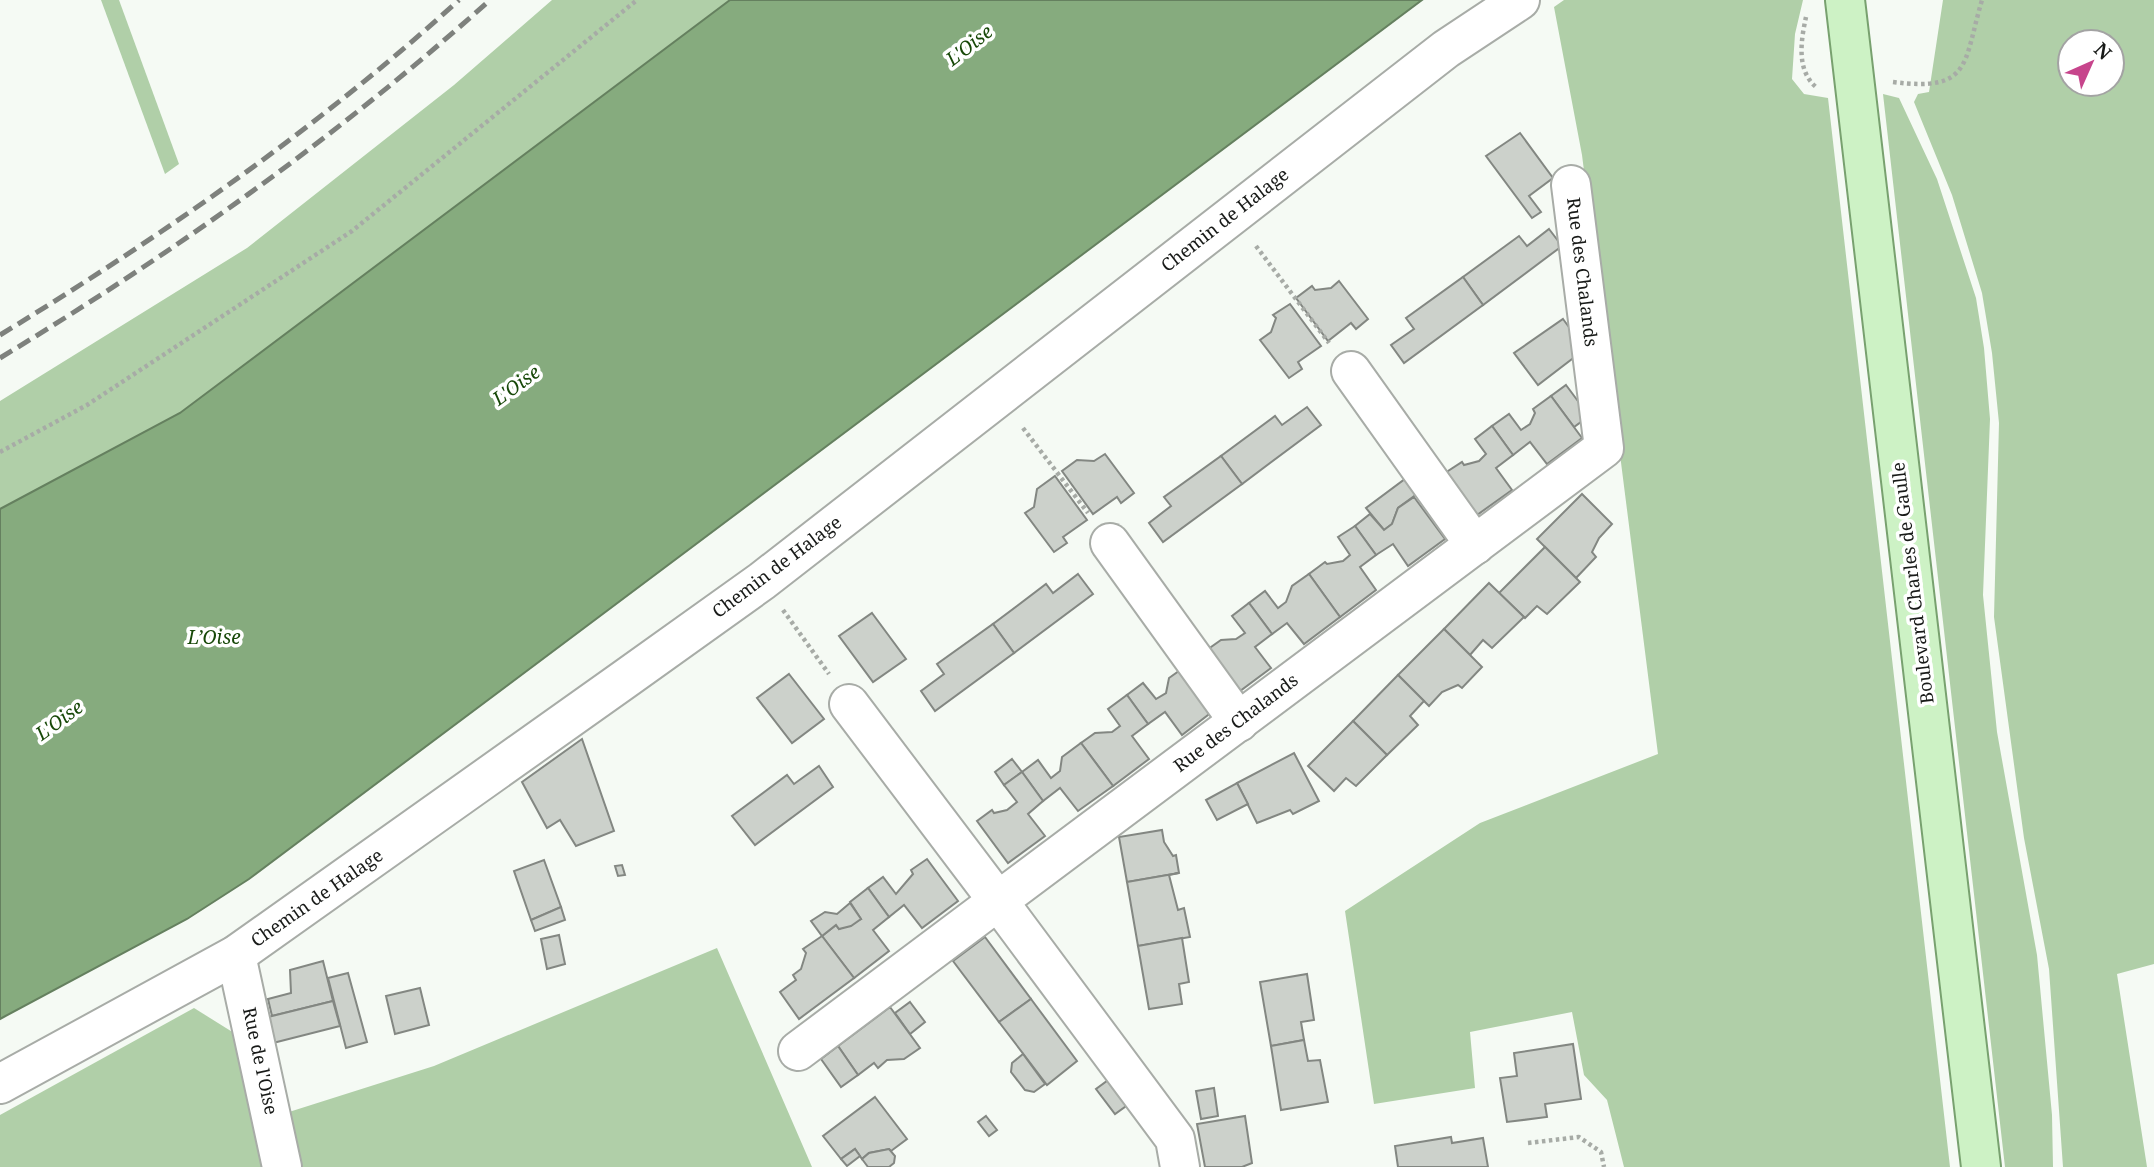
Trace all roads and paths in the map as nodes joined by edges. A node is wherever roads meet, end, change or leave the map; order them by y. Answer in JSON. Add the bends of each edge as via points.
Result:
{"nodes":[{"id":1,"x":637,"y":0,"type":"edge"},
{"id":2,"x":1520,"y":0,"type":"edge"},
{"id":3,"x":1845,"y":0,"type":"edge"},
{"id":4,"x":1982,"y":0,"type":"edge"},
{"id":5,"x":1896,"y":82,"type":"dead end"},
{"id":6,"x":1571,"y":185,"type":"dead end"},
{"id":7,"x":1232,"y":215,"type":"junction"},
{"id":8,"x":1351,"y":371,"type":"joint"},
{"id":9,"x":999,"y":396,"type":"junction"},
{"id":10,"x":0,"y":452,"type":"edge"},
{"id":11,"x":1110,"y":543,"type":"joint"},
{"id":12,"x":1475,"y":545,"type":"junction"},
{"id":13,"x":762,"y":581,"type":"junction"},
{"id":14,"x":849,"y":704,"type":"joint"},
{"id":15,"x":1239,"y":722,"type":"junction"},
{"id":16,"x":998,"y":901,"type":"junction"},
{"id":17,"x":236,"y":955,"type":"junction"},
{"id":18,"x":798,"y":1051,"type":"dead end"},
{"id":19,"x":0,"y":1084,"type":"edge"},
{"id":20,"x":1528,"y":1143,"type":"dead end"},
{"id":21,"x":282,"y":1167,"type":"edge"},
{"id":22,"x":1180,"y":1167,"type":"edge"},
{"id":23,"x":1604,"y":1167,"type":"edge"},
{"id":24,"x":1981,"y":1167,"type":"edge"}],
"edges":[{"from":1,"to":10,"type":"path","via":[[352,231],[87,405]]},
{"from":2,"to":7,"type":"street","name":"Chemin de Halage","via":[[1446,49]]},
{"from":3,"to":24,"type":"main road","name":"Boulevard Charles de Gaulle"},
{"from":4,"to":5,"type":"path","via":[[1963,67],[1953,79],[1929,85]]},
{"from":6,"to":12,"type":"street","name":"Rue des Chalands","via":[[1604,449]]},
{"from":7,"to":8,"type":"path"},
{"from":7,"to":9,"type":"street","name":"Chemin de Halage"},
{"from":8,"to":12,"type":"street"},
{"from":9,"to":11,"type":"path"},
{"from":9,"to":13,"type":"street","name":"Chemin de Halage"},
{"from":11,"to":15,"type":"street"},
{"from":12,"to":15,"type":"street","name":"Rue des Chalands"},
{"from":13,"to":14,"type":"path"},
{"from":13,"to":17,"type":"street","name":"Chemin de Halage"},
{"from":14,"to":16,"type":"street"},
{"from":15,"to":16,"type":"street","name":"Rue des Chalands"},
{"from":16,"to":18,"type":"street","name":"Rue des Chalands"},
{"from":16,"to":22,"type":"street","via":[[1175,1139]]},
{"from":17,"to":19,"type":"street","name":"Chemin de Halage"},
{"from":17,"to":21,"type":"street","name":"Rue de l'Oise"},
{"from":20,"to":23,"type":"path","via":[[1579,1137],[1601,1152]]}]}
